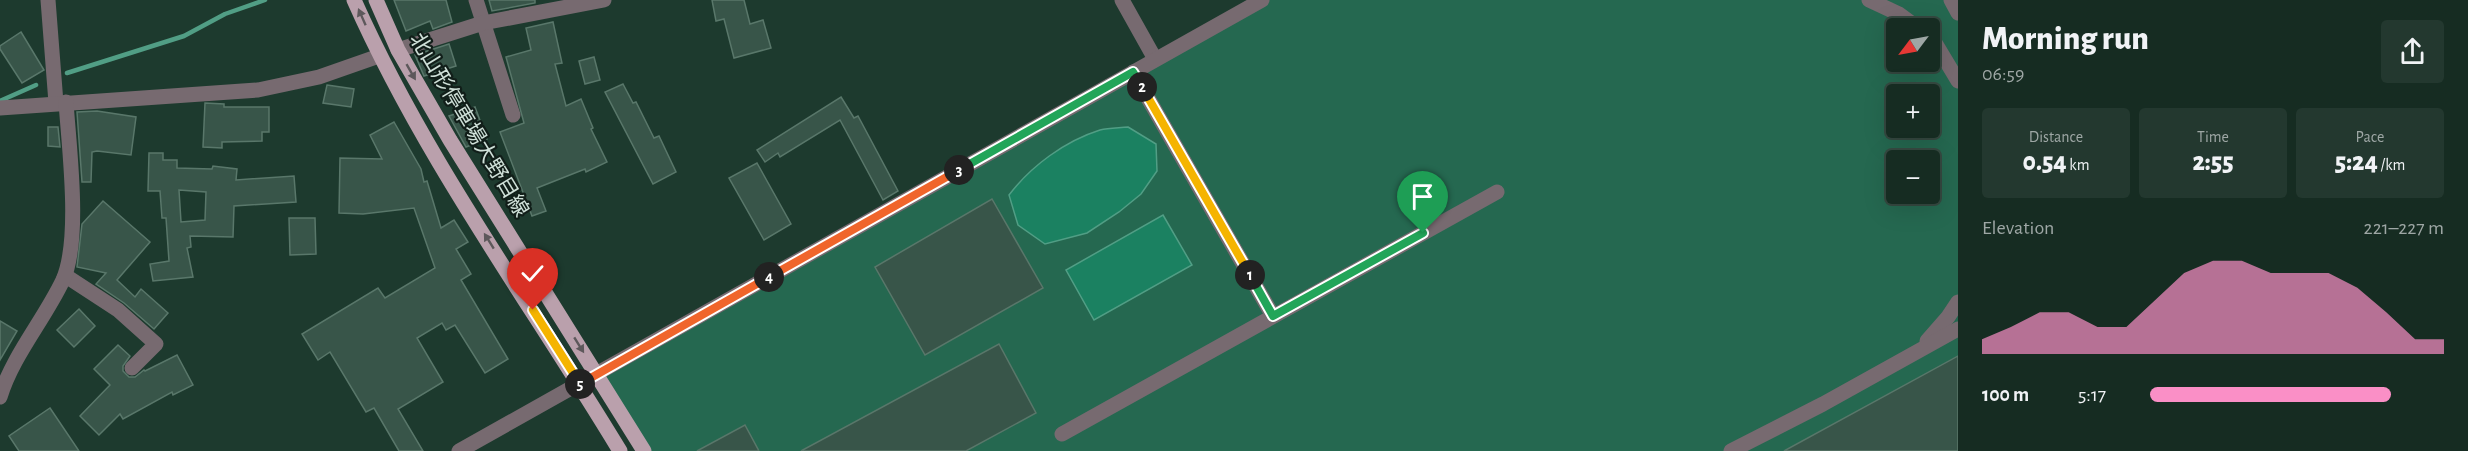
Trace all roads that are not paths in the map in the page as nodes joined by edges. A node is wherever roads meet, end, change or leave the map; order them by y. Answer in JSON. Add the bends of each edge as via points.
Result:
{"nodes":[{"id":1,"x":48,"y":0,"type":"edge"},
{"id":2,"x":354,"y":0,"type":"edge"},
{"id":3,"x":376,"y":0,"type":"edge"},
{"id":4,"x":476,"y":0,"type":"edge"},
{"id":5,"x":604,"y":0,"type":"edge"},
{"id":6,"x":1122,"y":0,"type":"edge"},
{"id":7,"x":1263,"y":0,"type":"edge"},
{"id":8,"x":1869,"y":0,"type":"edge"},
{"id":9,"x":1951,"y":0,"type":"edge"},
{"id":10,"x":1958,"y":13,"type":"edge"},
{"id":11,"x":1904,"y":18,"type":"edge"},
{"id":12,"x":483,"y":23,"type":"junction"},
{"id":13,"x":398,"y":50,"type":"junction"},
{"id":14,"x":1940,"y":51,"type":"edge"},
{"id":15,"x":379,"y":56,"type":"junction"},
{"id":16,"x":1155,"y":59,"type":"junction"},
{"id":17,"x":1133,"y":72,"type":"junction"},
{"id":18,"x":1958,"y":81,"type":"edge"},
{"id":19,"x":61,"y":102,"type":"junction"},
{"id":20,"x":0,"y":108,"type":"edge"},
{"id":21,"x":513,"y":115,"type":"dead end"},
{"id":22,"x":1497,"y":192,"type":"dead end"},
{"id":23,"x":64,"y":278,"type":"junction"},
{"id":24,"x":1958,"y":302,"type":"edge"},
{"id":25,"x":1273,"y":316,"type":"junction"},
{"id":26,"x":1958,"y":329,"type":"edge"},
{"id":27,"x":1917,"y":352,"type":"junction"},
{"id":28,"x":132,"y":368,"type":"dead end"},
{"id":29,"x":597,"y":374,"type":"junction"},
{"id":30,"x":580,"y":384,"type":"junction"},
{"id":31,"x":0,"y":397,"type":"edge"},
{"id":32,"x":1062,"y":434,"type":"dead end"},
{"id":33,"x":459,"y":451,"type":"edge"},
{"id":34,"x":620,"y":451,"type":"edge"},
{"id":35,"x":644,"y":451,"type":"edge"},
{"id":36,"x":1731,"y":451,"type":"edge"}],
"edges":[{"from":1,"to":19,"type":"street"},
{"from":15,"to":2,"type":"main road","name":"北山形停車場大野目線","one_way":true},
{"from":3,"to":13,"type":"main road","name":"北山形停車場大野目線"},
{"from":4,"to":12,"type":"street"},
{"from":5,"to":12,"type":"street"},
{"from":6,"to":16,"type":"street"},
{"from":7,"to":16,"type":"street"},
{"from":8,"to":11,"type":"street"},
{"from":9,"to":10,"type":"street"},
{"from":12,"to":13,"type":"street"},
{"from":12,"to":21,"type":"street"},
{"from":13,"to":29,"type":"main road","name":"北山形停車場大野目線","one_way":true},
{"from":14,"to":18,"type":"street"},
{"from":15,"to":19,"type":"street","via":[[318,77],[258,90]]},
{"from":30,"to":15,"type":"main road","name":"北山形停車場大野目線","one_way":true,"via":[[439,164]]},
{"from":16,"to":17,"type":"street"},
{"from":17,"to":25,"type":"street"},
{"from":17,"to":29,"type":"street"},
{"from":19,"to":20,"type":"street"},
{"from":19,"to":23,"type":"street","via":[[73,218]]},
{"from":22,"to":25,"type":"street"},
{"from":23,"to":28,"type":"street","via":[[118,310],[156,344]]},
{"from":23,"to":31,"type":"street","via":[[18,357]]},
{"from":24,"to":27,"type":"street"},
{"from":25,"to":32,"type":"street"},
{"from":26,"to":27,"type":"street"},
{"from":27,"to":36,"type":"street"},
{"from":29,"to":30,"type":"street"},
{"from":29,"to":35,"type":"main road","name":"北山形停車場大野目線"},
{"from":30,"to":33,"type":"street"},
{"from":30,"to":34,"type":"main road","name":"北山形停車場大野目線"}]}
